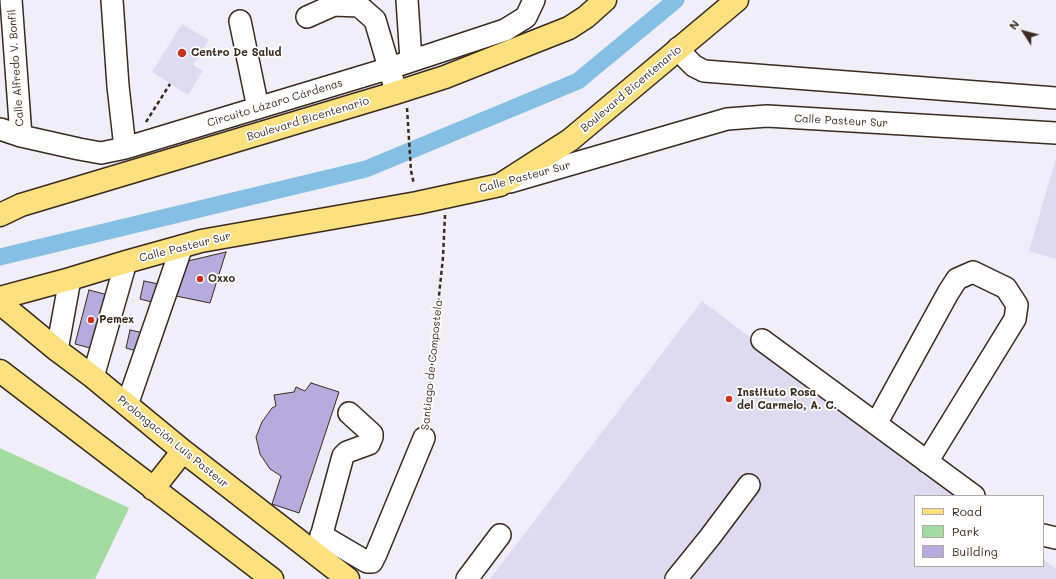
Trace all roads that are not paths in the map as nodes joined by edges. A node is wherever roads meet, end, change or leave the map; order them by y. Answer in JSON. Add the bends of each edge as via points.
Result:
{"nodes":[{"id":1,"x":11,"y":0,"type":"edge"},
{"id":2,"x":112,"y":0,"type":"edge"},
{"id":3,"x":407,"y":0,"type":"edge"},
{"id":4,"x":605,"y":0,"type":"edge"},
{"id":5,"x":737,"y":0,"type":"edge"},
{"id":6,"x":530,"y":8,"type":"edge"},
{"id":7,"x":308,"y":17,"type":"dead end"},
{"id":8,"x":240,"y":21,"type":"dead end"},
{"id":9,"x":678,"y":48,"type":"junction"},
{"id":10,"x":412,"y":60,"type":"junction"},
{"id":11,"x":390,"y":68,"type":"junction"},
{"id":12,"x":395,"y":93,"type":"junction"},
{"id":13,"x":1056,"y":98,"type":"edge"},
{"id":14,"x":258,"y":108,"type":"junction"},
{"id":15,"x":0,"y":129,"type":"edge"},
{"id":16,"x":184,"y":131,"type":"junction"},
{"id":17,"x":1056,"y":133,"type":"edge"},
{"id":18,"x":21,"y":136,"type":"junction"},
{"id":19,"x":125,"y":148,"type":"junction"},
{"id":20,"x":92,"y":151,"type":"junction"},
{"id":21,"x":125,"y":174,"type":"junction"},
{"id":22,"x":96,"y":183,"type":"junction"},
{"id":23,"x":500,"y":185,"type":"junction"},
{"id":24,"x":0,"y":215,"type":"edge"},
{"id":25,"x":182,"y":246,"type":"junction"},
{"id":26,"x":126,"y":262,"type":"junction"},
{"id":27,"x":70,"y":279,"type":"junction"},
{"id":28,"x":0,"y":298,"type":"edge"},
{"id":29,"x":0,"y":303,"type":"edge"},
{"id":30,"x":762,"y":340,"type":"dead end"},
{"id":31,"x":57,"y":350,"type":"junction"},
{"id":32,"x":0,"y":371,"type":"edge"},
{"id":33,"x":93,"y":377,"type":"junction"},
{"id":34,"x":126,"y":405,"type":"junction"},
{"id":35,"x":349,"y":413,"type":"dead end"},
{"id":36,"x":876,"y":424,"type":"junction"},
{"id":37,"x":424,"y":438,"type":"road end"},
{"id":38,"x":183,"y":451,"type":"junction"},
{"id":39,"x":927,"y":462,"type":"junction"},
{"id":40,"x":750,"y":485,"type":"dead end"},
{"id":41,"x":153,"y":489,"type":"junction"},
{"id":42,"x":973,"y":495,"type":"edge"},
{"id":43,"x":500,"y":535,"type":"dead end"},
{"id":44,"x":1044,"y":535,"type":"edge"},
{"id":45,"x":1056,"y":538,"type":"edge"},
{"id":46,"x":319,"y":545,"type":"junction"},
{"id":47,"x":687,"y":575,"type":"edge"},
{"id":48,"x":272,"y":579,"type":"edge"},
{"id":49,"x":348,"y":579,"type":"edge"},
{"id":50,"x":467,"y":579,"type":"edge"}],
"edges":[{"from":1,"to":18,"type":"street","name":"Calle Alfredo V. Bonfil"},
{"from":2,"to":19,"type":"street"},
{"from":3,"to":10,"type":"street"},
{"from":4,"to":12,"type":"main road","name":"Boulevard Bicentenario","via":[[586,17],[568,28],[445,77]]},
{"from":5,"to":9,"type":"main road","name":"Boulevard Bicentenario"},
{"from":6,"to":10,"type":"street","name":"Circuito Lázaro Cárdenas","via":[[505,30]]},
{"from":7,"to":11,"type":"street","via":[[334,5],[359,6],[375,20]]},
{"from":8,"to":14,"type":"street"},
{"from":9,"to":13,"type":"street","via":[[694,66],[704,70]]},
{"from":9,"to":23,"type":"main road","name":"Boulevard Bicentenario","via":[[570,140]]},
{"from":10,"to":11,"type":"street","name":"Circuito Lázaro Cárdenas"},
{"from":11,"to":12,"type":"street"},
{"from":11,"to":14,"type":"street","name":"Circuito Lázaro Cárdenas"},
{"from":12,"to":21,"type":"main road","name":"Boulevard Bicentenario"},
{"from":14,"to":16,"type":"street","name":"Circuito Lázaro Cárdenas"},
{"from":15,"to":18,"type":"street","name":"Circuito Lázaro Cárdenas"},
{"from":16,"to":19,"type":"street","name":"Circuito Lázaro Cárdenas"},
{"from":16,"to":21,"type":"street","via":[[174,143]]},
{"from":17,"to":23,"type":"street","name":"Calle Pasteur Sur","via":[[767,116],[727,120]]},
{"from":18,"to":20,"type":"street","name":"Circuito Lázaro Cárdenas"},
{"from":19,"to":20,"type":"street","name":"Circuito Lázaro Cárdenas","via":[[101,153]]},
{"from":20,"to":22,"type":"street","via":[[98,170]]},
{"from":21,"to":22,"type":"main road","name":"Boulevard Bicentenario"},
{"from":22,"to":24,"type":"main road","name":"Boulevard Bicentenario","via":[[21,205]]},
{"from":23,"to":25,"type":"main road","name":"Calle Pasteur Sur","via":[[417,203]]},
{"from":25,"to":26,"type":"main road","name":"Calle Pasteur Sur"},
{"from":25,"to":34,"type":"street"},
{"from":26,"to":27,"type":"main road","name":"Calle Pasteur Sur"},
{"from":26,"to":33,"type":"street"},
{"from":27,"to":28,"type":"main road","name":"Calle Pasteur Sur"},
{"from":27,"to":31,"type":"street"},
{"from":29,"to":31,"type":"main road","name":"Prolongación Luis Pasteur"},
{"from":30,"to":36,"type":"street"},
{"from":31,"to":33,"type":"main road","name":"Prolongación Luis Pasteur"},
{"from":32,"to":41,"type":"main road"},
{"from":33,"to":34,"type":"main road","name":"Prolongación Luis Pasteur"},
{"from":34,"to":38,"type":"main road","name":"Prolongación Luis Pasteur"},
{"from":35,"to":46,"type":"street","via":[[372,434],[372,437],[369,444],[343,456]]},
{"from":36,"to":39,"type":"street"},
{"from":36,"to":39,"type":"street","via":[[957,279],[973,272],[1006,288],[1017,305],[1015,319]]},
{"from":37,"to":46,"type":"street","name":"Santiago de Compostela","via":[[372,562]]},
{"from":38,"to":41,"type":"main road"},
{"from":38,"to":46,"type":"main road","name":"Prolongación Luis Pasteur"},
{"from":39,"to":42,"type":"street"},
{"from":40,"to":47,"type":"street"},
{"from":41,"to":48,"type":"main road"},
{"from":43,"to":50,"type":"street"},
{"from":44,"to":45,"type":"street"},
{"from":46,"to":49,"type":"main road","name":"Prolongación Luis Pasteur"}]}
